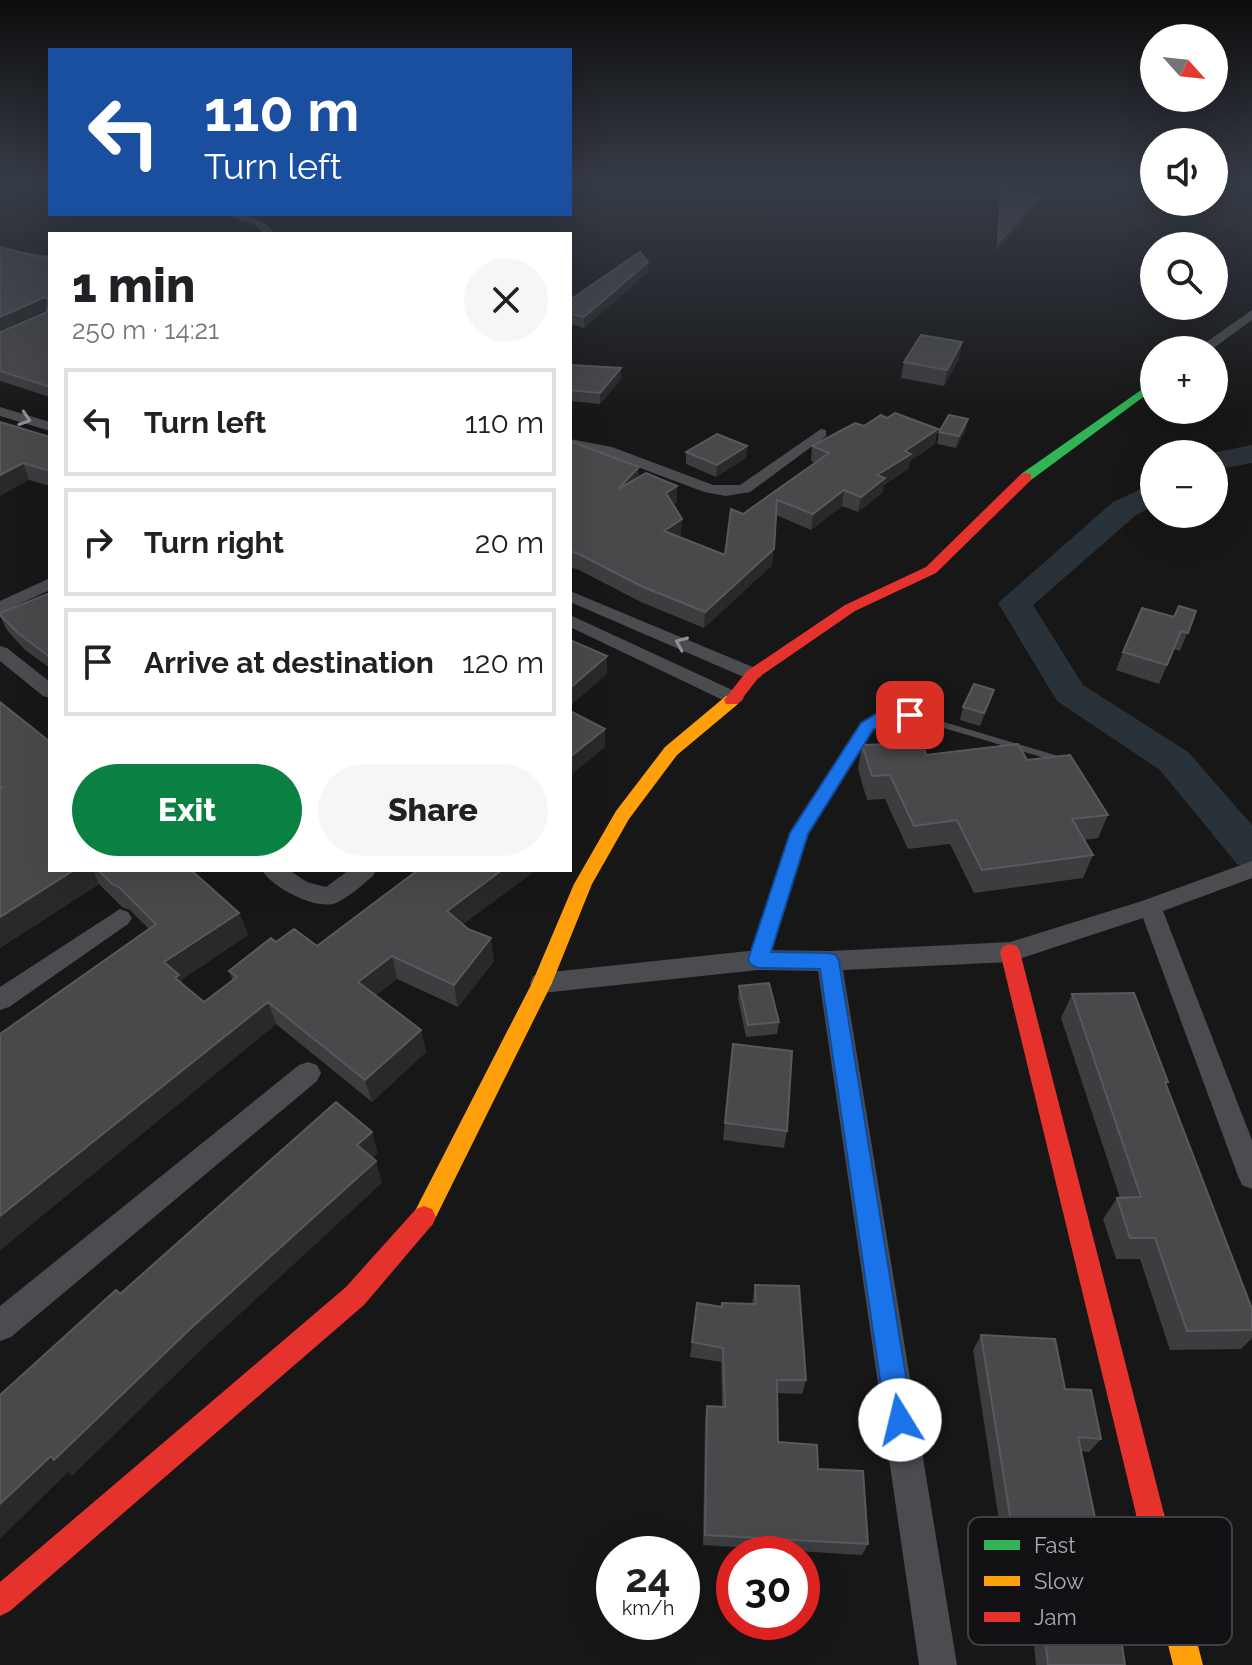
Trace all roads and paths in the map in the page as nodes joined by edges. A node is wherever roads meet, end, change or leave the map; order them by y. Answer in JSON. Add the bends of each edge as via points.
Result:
{"nodes":[{"id":1,"x":1252,"y":314,"type":"edge"},
{"id":2,"x":1221,"y":336,"type":"edge"},
{"id":3,"x":1140,"y":394,"type":"edge"},
{"id":4,"x":0,"y":397,"type":"edge"},
{"id":5,"x":0,"y":411,"type":"edge"},
{"id":6,"x":48,"y":411,"type":"edge"},
{"id":7,"x":48,"y":426,"type":"edge"},
{"id":8,"x":821,"y":433,"type":"dead end"},
{"id":9,"x":572,"y":443,"type":"edge"},
{"id":10,"x":48,"y":584,"type":"edge"},
{"id":11,"x":572,"y":597,"type":"edge"},
{"id":12,"x":0,"y":608,"type":"edge"},
{"id":13,"x":572,"y":621,"type":"edge"},
{"id":14,"x":0,"y":652,"type":"edge"},
{"id":15,"x":753,"y":674,"type":"junction"},
{"id":16,"x":48,"y":690,"type":"edge"},
{"id":17,"x":734,"y":698,"type":"junction"},
{"id":18,"x":1058,"y":759,"type":"edge"},
{"id":19,"x":276,"y":872,"type":"edge"},
{"id":20,"x":362,"y":872,"type":"edge"},
{"id":21,"x":1241,"y":874,"type":"edge"},
{"id":22,"x":1150,"y":907,"type":"junction"},
{"id":23,"x":120,"y":918,"type":"dead end"},
{"id":24,"x":1010,"y":952,"type":"junction"},
{"id":25,"x":758,"y":960,"type":"junction"},
{"id":26,"x":829,"y":961,"type":"junction"},
{"id":27,"x":542,"y":983,"type":"junction"},
{"id":28,"x":0,"y":1000,"type":"edge"},
{"id":29,"x":308,"y":1073,"type":"dead end"},
{"id":30,"x":1252,"y":1176,"type":"edge"},
{"id":31,"x":0,"y":1326,"type":"edge"},
{"id":32,"x":1151,"y":1517,"type":"edge"},
{"id":33,"x":0,"y":1601,"type":"edge"},
{"id":34,"x":1183,"y":1645,"type":"edge"},
{"id":35,"x":938,"y":1665,"type":"edge"},
{"id":36,"x":1188,"y":1665,"type":"edge"}],
"edges":[{"from":1,"to":2,"type":"street"},
{"from":3,"to":15,"type":"street","via":[[1016,484],[931,570],[850,608]]},
{"from":4,"to":6,"type":"street"},
{"from":5,"to":7,"type":"street","one_way":true},
{"from":8,"to":9,"type":"street","via":[[744,489],[726,491],[607,450]]},
{"from":10,"to":12,"type":"street"},
{"from":15,"to":11,"type":"street","one_way":true},
{"from":13,"to":17,"type":"street"},
{"from":14,"to":16,"type":"street"},
{"from":15,"to":17,"type":"street"},
{"from":17,"to":27,"type":"street","via":[[671,751],[622,815],[583,884]]},
{"from":18,"to":25,"type":"lane","via":[[910,715],[885,716],[867,727],[799,833]]},
{"from":19,"to":20,"type":"street","via":[[296,888],[330,896]]},
{"from":21,"to":22,"type":"street"},
{"from":22,"to":24,"type":"street"},
{"from":22,"to":30,"type":"street"},
{"from":23,"to":28,"type":"street"},
{"from":24,"to":26,"type":"street"},
{"from":24,"to":32,"type":"street"},
{"from":25,"to":26,"type":"street"},
{"from":25,"to":27,"type":"street"},
{"from":26,"to":35,"type":"street"},
{"from":27,"to":33,"type":"street","via":[[425,1216],[365,1285]]},
{"from":29,"to":31,"type":"street"},
{"from":34,"to":36,"type":"street"}]}
